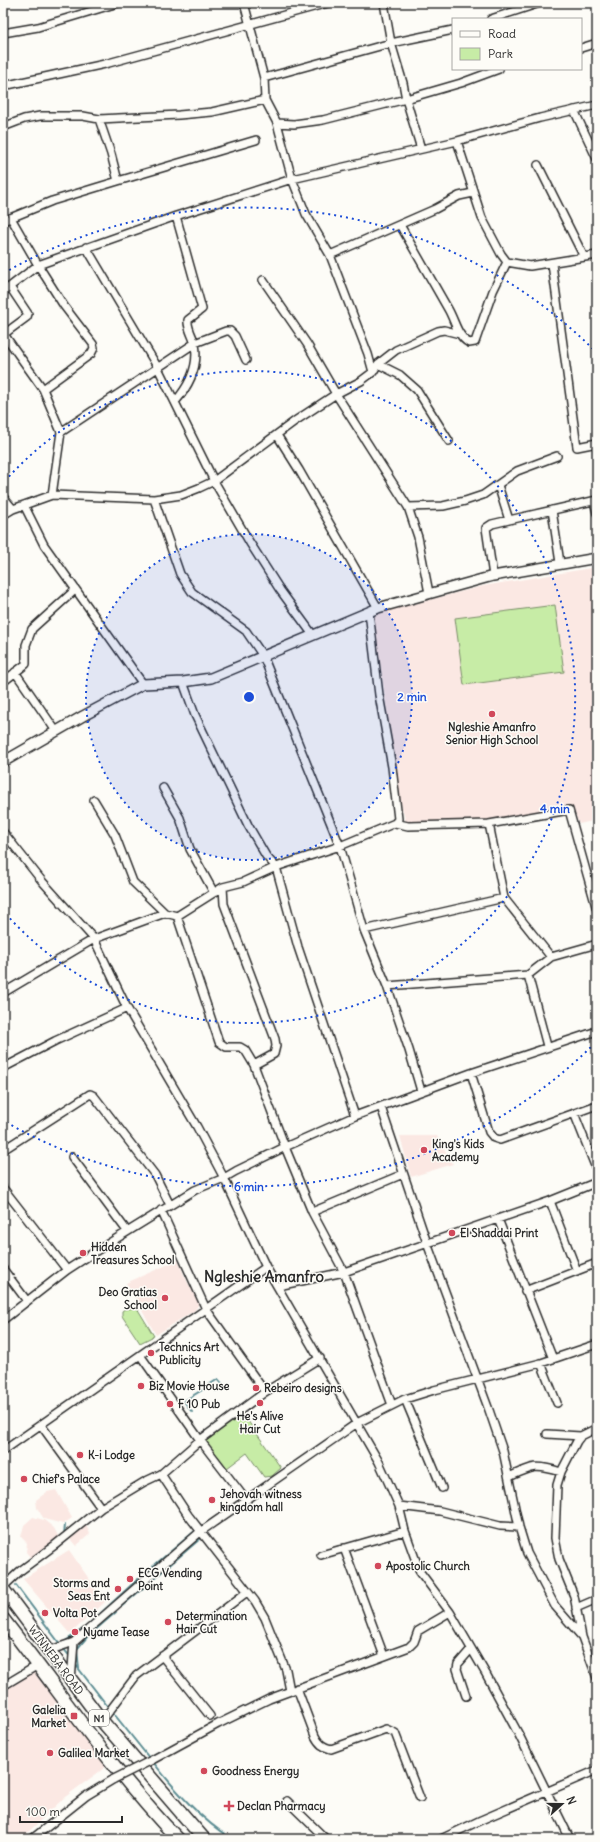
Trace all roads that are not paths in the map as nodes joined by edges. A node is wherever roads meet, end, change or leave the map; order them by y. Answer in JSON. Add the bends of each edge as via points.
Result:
{"nodes":[{"id":1,"x":118,"y":3,"type":"edge"},
{"id":2,"x":244,"y":3,"type":"edge"},
{"id":3,"x":328,"y":3,"type":"edge"},
{"id":4,"x":384,"y":3,"type":"edge"},
{"id":5,"x":540,"y":3,"type":"edge"},
{"id":6,"x":494,"y":18,"type":"edge"},
{"id":7,"x":251,"y":25,"type":"junction"},
{"id":8,"x":452,"y":30,"type":"edge"},
{"id":9,"x":3,"y":33,"type":"edge"},
{"id":10,"x":391,"y":43,"type":"junction"},
{"id":11,"x":597,"y":43,"type":"edge"},
{"id":12,"x":582,"y":48,"type":"edge"},
{"id":13,"x":496,"y":70,"type":"edge"},
{"id":14,"x":264,"y":78,"type":"junction"},
{"id":15,"x":3,"y":86,"type":"edge"},
{"id":16,"x":406,"y":99,"type":"junction"},
{"id":17,"x":265,"y":100,"type":"junction"},
{"id":18,"x":597,"y":105,"type":"edge"},
{"id":19,"x":574,"y":110,"type":"junction"},
{"id":20,"x":99,"y":119,"type":"junction"},
{"id":21,"x":277,"y":123,"type":"junction"},
{"id":22,"x":3,"y":127,"type":"edge"},
{"id":23,"x":256,"y":140,"type":"dead end"},
{"id":24,"x":457,"y":142,"type":"junction"},
{"id":25,"x":421,"y":149,"type":"junction"},
{"id":26,"x":597,"y":159,"type":"edge"},
{"id":27,"x":538,"y":165,"type":"dead end"},
{"id":28,"x":292,"y":179,"type":"junction"},
{"id":29,"x":118,"y":181,"type":"junction"},
{"id":30,"x":473,"y":193,"type":"junction"},
{"id":31,"x":176,"y":216,"type":"junction"},
{"id":32,"x":11,"y":218,"type":"junction"},
{"id":33,"x":3,"y":221,"type":"edge"},
{"id":34,"x":400,"y":225,"type":"junction"},
{"id":35,"x":86,"y":247,"type":"junction"},
{"id":36,"x":330,"y":255,"type":"junction"},
{"id":37,"x":597,"y":255,"type":"edge"},
{"id":38,"x":584,"y":257,"type":"junction"},
{"id":39,"x":507,"y":262,"type":"junction"},
{"id":40,"x":552,"y":264,"type":"junction"},
{"id":41,"x":38,"y":265,"type":"junction"},
{"id":42,"x":262,"y":280,"type":"dead end"},
{"id":43,"x":10,"y":287,"type":"junction"},
{"id":44,"x":3,"y":292,"type":"edge"},
{"id":45,"x":3,"y":334,"type":"edge"},
{"id":46,"x":460,"y":334,"type":"junction"},
{"id":47,"x":195,"y":344,"type":"junction"},
{"id":48,"x":246,"y":360,"type":"dead end"},
{"id":49,"x":378,"y":364,"type":"junction"},
{"id":50,"x":158,"y":368,"type":"junction"},
{"id":51,"x":373,"y":372,"type":"junction"},
{"id":52,"x":43,"y":389,"type":"junction"},
{"id":53,"x":336,"y":394,"type":"junction"},
{"id":54,"x":175,"y":402,"type":"junction"},
{"id":55,"x":60,"y":432,"type":"junction"},
{"id":56,"x":276,"y":435,"type":"junction"},
{"id":57,"x":449,"y":441,"type":"dead end"},
{"id":58,"x":597,"y":443,"type":"edge"},
{"id":59,"x":558,"y":456,"type":"dead end"},
{"id":60,"x":214,"y":481,"type":"junction"},
{"id":61,"x":498,"y":485,"type":"junction"},
{"id":62,"x":52,"y":495,"type":"junction"},
{"id":63,"x":3,"y":497,"type":"edge"},
{"id":64,"x":154,"y":499,"type":"junction"},
{"id":65,"x":595,"y":500,"type":"edge"},
{"id":66,"x":24,"y":505,"type":"junction"},
{"id":67,"x":408,"y":508,"type":"junction"},
{"id":68,"x":13,"y":509,"type":"junction"},
{"id":69,"x":552,"y":510,"type":"junction"},
{"id":70,"x":597,"y":513,"type":"edge"},
{"id":71,"x":3,"y":515,"type":"edge"},
{"id":72,"x":509,"y":520,"type":"junction"},
{"id":73,"x":597,"y":558,"type":"edge"},
{"id":74,"x":560,"y":563,"type":"junction"},
{"id":75,"x":493,"y":576,"type":"junction"},
{"id":76,"x":75,"y":590,"type":"junction"},
{"id":77,"x":429,"y":593,"type":"junction"},
{"id":78,"x":374,"y":610,"type":"junction"},
{"id":79,"x":313,"y":635,"type":"junction"},
{"id":80,"x":263,"y":656,"type":"junction"},
{"id":81,"x":15,"y":672,"type":"junction"},
{"id":82,"x":3,"y":682,"type":"edge"},
{"id":83,"x":183,"y":682,"type":"junction"},
{"id":84,"x":143,"y":684,"type":"junction"},
{"id":85,"x":56,"y":731,"type":"junction"},
{"id":86,"x":3,"y":762,"type":"edge"},
{"id":87,"x":163,"y":788,"type":"dead end"},
{"id":88,"x":94,"y":800,"type":"dead end"},
{"id":89,"x":395,"y":823,"type":"junction"},
{"id":90,"x":488,"y":824,"type":"junction"},
{"id":91,"x":3,"y":832,"type":"edge"},
{"id":92,"x":340,"y":846,"type":"junction"},
{"id":93,"x":276,"y":867,"type":"junction"},
{"id":94,"x":223,"y":887,"type":"junction"},
{"id":95,"x":213,"y":891,"type":"junction"},
{"id":96,"x":504,"y":898,"type":"junction"},
{"id":97,"x":597,"y":910,"type":"edge"},
{"id":98,"x":165,"y":913,"type":"junction"},
{"id":99,"x":177,"y":916,"type":"junction"},
{"id":100,"x":364,"y":930,"type":"junction"},
{"id":101,"x":94,"y":939,"type":"junction"},
{"id":102,"x":597,"y":944,"type":"edge"},
{"id":103,"x":551,"y":957,"type":"junction"},
{"id":104,"x":528,"y":975,"type":"junction"},
{"id":105,"x":387,"y":986,"type":"junction"},
{"id":106,"x":3,"y":993,"type":"edge"},
{"id":107,"x":127,"y":1008,"type":"junction"},
{"id":108,"x":597,"y":1030,"type":"edge"},
{"id":109,"x":547,"y":1046,"type":"junction"},
{"id":110,"x":254,"y":1066,"type":"junction"},
{"id":111,"x":3,"y":1068,"type":"edge"},
{"id":112,"x":470,"y":1073,"type":"junction"},
{"id":113,"x":421,"y":1091,"type":"junction"},
{"id":114,"x":597,"y":1105,"type":"edge"},
{"id":115,"x":381,"y":1107,"type":"junction"},
{"id":116,"x":574,"y":1113,"type":"junction"},
{"id":117,"x":355,"y":1116,"type":"junction"},
{"id":118,"x":285,"y":1147,"type":"junction"},
{"id":119,"x":3,"y":1150,"type":"edge"},
{"id":120,"x":72,"y":1157,"type":"dead end"},
{"id":121,"x":597,"y":1172,"type":"edge"},
{"id":122,"x":403,"y":1174,"type":"junction"},
{"id":123,"x":224,"y":1178,"type":"junction"},
{"id":124,"x":597,"y":1182,"type":"edge"},
{"id":125,"x":3,"y":1188,"type":"edge"},
{"id":126,"x":550,"y":1201,"type":"junction"},
{"id":127,"x":170,"y":1205,"type":"junction"},
{"id":128,"x":161,"y":1210,"type":"junction"},
{"id":129,"x":312,"y":1212,"type":"junction"},
{"id":130,"x":498,"y":1219,"type":"junction"},
{"id":131,"x":127,"y":1231,"type":"junction"},
{"id":132,"x":427,"y":1243,"type":"junction"},
{"id":133,"x":597,"y":1263,"type":"edge"},
{"id":134,"x":266,"y":1267,"type":"junction"},
{"id":135,"x":3,"y":1269,"type":"edge"},
{"id":136,"x":67,"y":1270,"type":"junction"},
{"id":137,"x":577,"y":1271,"type":"junction"},
{"id":138,"x":344,"y":1272,"type":"junction"},
{"id":139,"x":278,"y":1286,"type":"junction"},
{"id":140,"x":525,"y":1291,"type":"junction"},
{"id":141,"x":27,"y":1301,"type":"junction"},
{"id":142,"x":206,"y":1309,"type":"junction"},
{"id":143,"x":3,"y":1320,"type":"edge"},
{"id":144,"x":597,"y":1344,"type":"edge"},
{"id":145,"x":140,"y":1355,"type":"junction"},
{"id":146,"x":320,"y":1358,"type":"junction"},
{"id":147,"x":553,"y":1359,"type":"junction"},
{"id":148,"x":541,"y":1363,"type":"junction"},
{"id":149,"x":478,"y":1380,"type":"junction"},
{"id":150,"x":264,"y":1392,"type":"junction"},
{"id":151,"x":404,"y":1399,"type":"junction"},
{"id":152,"x":557,"y":1403,"type":"dead end"},
{"id":153,"x":392,"y":1405,"type":"junction"},
{"id":154,"x":357,"y":1423,"type":"junction"},
{"id":155,"x":41,"y":1425,"type":"junction"},
{"id":156,"x":597,"y":1428,"type":"edge"},
{"id":157,"x":546,"y":1434,"type":"dead end"},
{"id":158,"x":581,"y":1436,"type":"junction"},
{"id":159,"x":200,"y":1440,"type":"junction"},
{"id":160,"x":3,"y":1450,"type":"edge"},
{"id":161,"x":561,"y":1472,"type":"junction"},
{"id":162,"x":161,"y":1474,"type":"junction"},
{"id":163,"x":509,"y":1477,"type":"junction"},
{"id":164,"x":442,"y":1488,"type":"dead end"},
{"id":165,"x":246,"y":1500,"type":"junction"},
{"id":166,"x":399,"y":1506,"type":"junction"},
{"id":167,"x":101,"y":1508,"type":"junction"},
{"id":168,"x":519,"y":1527,"type":"junction"},
{"id":169,"x":200,"y":1532,"type":"junction"},
{"id":170,"x":405,"y":1532,"type":"junction"},
{"id":171,"x":344,"y":1548,"type":"junction"},
{"id":172,"x":322,"y":1555,"type":"dead end"},
{"id":173,"x":3,"y":1588,"type":"edge"},
{"id":174,"x":247,"y":1592,"type":"junction"},
{"id":175,"x":597,"y":1599,"type":"edge"},
{"id":176,"x":576,"y":1608,"type":"junction"},
{"id":177,"x":450,"y":1612,"type":"junction"},
{"id":178,"x":3,"y":1620,"type":"edge"},
{"id":179,"x":582,"y":1637,"type":"junction"},
{"id":180,"x":74,"y":1642,"type":"junction"},
{"id":181,"x":471,"y":1649,"type":"junction"},
{"id":182,"x":48,"y":1651,"type":"junction"},
{"id":183,"x":162,"y":1656,"type":"junction"},
{"id":184,"x":384,"y":1656,"type":"junction"},
{"id":185,"x":38,"y":1665,"type":"junction"},
{"id":186,"x":596,"y":1674,"type":"edge"},
{"id":187,"x":71,"y":1682,"type":"junction"},
{"id":188,"x":3,"y":1686,"type":"edge"},
{"id":189,"x":293,"y":1690,"type":"junction"},
{"id":190,"x":466,"y":1696,"type":"dead end"},
{"id":191,"x":210,"y":1716,"type":"dead end"},
{"id":192,"x":102,"y":1721,"type":"junction"},
{"id":193,"x":597,"y":1770,"type":"edge"},
{"id":194,"x":547,"y":1793,"type":"junction"},
{"id":195,"x":420,"y":1798,"type":"dead end"},
{"id":196,"x":287,"y":1801,"type":"dead end"},
{"id":197,"x":32,"y":1839,"type":"edge"},
{"id":198,"x":178,"y":1839,"type":"edge"},
{"id":199,"x":204,"y":1839,"type":"edge"},
{"id":200,"x":326,"y":1839,"type":"edge"},
{"id":201,"x":442,"y":1839,"type":"edge"},
{"id":202,"x":570,"y":1839,"type":"edge"}],
"edges":[{"from":1,"to":9,"type":"street","via":[[38,27]]},
{"from":2,"to":7,"type":"street"},
{"from":3,"to":7,"type":"street"},
{"from":4,"to":10,"type":"street"},
{"from":5,"to":6,"type":"street"},
{"from":7,"to":14,"type":"street"},
{"from":7,"to":15,"type":"street","via":[[105,64]]},
{"from":8,"to":10,"type":"street"},
{"from":10,"to":14,"type":"street"},
{"from":10,"to":16,"type":"street"},
{"from":11,"to":12,"type":"street"},
{"from":13,"to":16,"type":"street"},
{"from":14,"to":17,"type":"street"},
{"from":16,"to":21,"type":"street","via":[[323,120],[294,124]]},
{"from":16,"to":25,"type":"street"},
{"from":17,"to":20,"type":"street","via":[[173,116]]},
{"from":17,"to":21,"type":"street"},
{"from":18,"to":19,"type":"street"},
{"from":19,"to":24,"type":"street"},
{"from":19,"to":26,"type":"street"},
{"from":20,"to":22,"type":"street","via":[[83,116],[40,116]]},
{"from":20,"to":29,"type":"street","via":[[112,154]]},
{"from":21,"to":28,"type":"street"},
{"from":23,"to":29,"type":"street"},
{"from":24,"to":25,"type":"street"},
{"from":24,"to":30,"type":"street"},
{"from":25,"to":28,"type":"street"},
{"from":27,"to":38,"type":"street"},
{"from":28,"to":31,"type":"street"},
{"from":28,"to":36,"type":"street","via":[[306,214]]},
{"from":29,"to":32,"type":"street","via":[[52,201]]},
{"from":30,"to":34,"type":"street","via":[[459,196]]},
{"from":30,"to":39,"type":"street","via":[[482,218]]},
{"from":31,"to":35,"type":"street"},
{"from":31,"to":47,"type":"street","via":[[202,309],[187,323]]},
{"from":32,"to":33,"type":"street"},
{"from":32,"to":41,"type":"street"},
{"from":34,"to":36,"type":"street"},
{"from":34,"to":46,"type":"street"},
{"from":35,"to":41,"type":"street"},
{"from":35,"to":50,"type":"street"},
{"from":36,"to":51,"type":"street"},
{"from":37,"to":38,"type":"street"},
{"from":38,"to":40,"type":"street"},
{"from":39,"to":40,"type":"street","via":[[530,266]]},
{"from":39,"to":46,"type":"street","via":[[493,291],[475,342],[469,343]]},
{"from":40,"to":58,"type":"street","via":[[577,447]]},
{"from":41,"to":43,"type":"street"},
{"from":41,"to":52,"type":"street","via":[[94,348],[91,354]]},
{"from":42,"to":53,"type":"street","via":[[307,344]]},
{"from":43,"to":44,"type":"street"},
{"from":43,"to":45,"type":"street","via":[[28,314]]},
{"from":45,"to":52,"type":"street"},
{"from":46,"to":49,"type":"street","via":[[438,330],[396,350]]},
{"from":47,"to":48,"type":"street","via":[[230,331]]},
{"from":47,"to":50,"type":"street"},
{"from":47,"to":54,"type":"street","via":[[196,354],[191,381]]},
{"from":49,"to":51,"type":"street"},
{"from":49,"to":57,"type":"street","via":[[400,375],[418,390]]},
{"from":50,"to":54,"type":"street"},
{"from":50,"to":55,"type":"street"},
{"from":51,"to":53,"type":"street"},
{"from":52,"to":55,"type":"street"},
{"from":53,"to":56,"type":"street"},
{"from":53,"to":67,"type":"street"},
{"from":54,"to":60,"type":"street"},
{"from":55,"to":62,"type":"street"},
{"from":56,"to":60,"type":"street"},
{"from":56,"to":78,"type":"street","via":[[299,470]]},
{"from":59,"to":61,"type":"street","via":[[517,471]]},
{"from":60,"to":64,"type":"street","via":[[181,495]]},
{"from":60,"to":79,"type":"street","via":[[280,590]]},
{"from":61,"to":67,"type":"street","via":[[483,495],[465,501],[443,506]]},
{"from":61,"to":72,"type":"street"},
{"from":62,"to":64,"type":"street"},
{"from":62,"to":66,"type":"street"},
{"from":63,"to":68,"type":"street"},
{"from":64,"to":80,"type":"street","via":[[180,574],[192,592],[246,631]]},
{"from":65,"to":69,"type":"street"},
{"from":65,"to":70,"type":"street"},
{"from":66,"to":68,"type":"street"},
{"from":66,"to":76,"type":"street","via":[[44,545]]},
{"from":67,"to":77,"type":"street","via":[[418,537]]},
{"from":68,"to":71,"type":"street"},
{"from":69,"to":72,"type":"street"},
{"from":69,"to":74,"type":"street"},
{"from":72,"to":75,"type":"street","via":[[486,528]]},
{"from":73,"to":74,"type":"street"},
{"from":74,"to":75,"type":"street"},
{"from":75,"to":77,"type":"street"},
{"from":76,"to":81,"type":"street","via":[[32,629],[26,645],[26,664]]},
{"from":76,"to":84,"type":"street"},
{"from":77,"to":78,"type":"street"},
{"from":78,"to":79,"type":"street"},
{"from":78,"to":89,"type":"street","via":[[379,695],[398,819]]},
{"from":79,"to":80,"type":"street"},
{"from":80,"to":83,"type":"street","via":[[211,678]]},
{"from":80,"to":92,"type":"street"},
{"from":81,"to":82,"type":"street"},
{"from":81,"to":85,"type":"street"},
{"from":83,"to":84,"type":"street"},
{"from":83,"to":93,"type":"street","via":[[195,715],[248,825],[266,856]]},
{"from":84,"to":85,"type":"street"},
{"from":85,"to":86,"type":"street"},
{"from":87,"to":95,"type":"street","via":[[180,818],[190,849]]},
{"from":88,"to":98,"type":"street","via":[[115,835],[134,882]]},
{"from":89,"to":90,"type":"street","via":[[408,826]]},
{"from":89,"to":92,"type":"street"},
{"from":90,"to":96,"type":"street"},
{"from":90,"to":97,"type":"street","via":[[569,810]]},
{"from":91,"to":101,"type":"street","via":[[42,881]]},
{"from":92,"to":93,"type":"street"},
{"from":92,"to":100,"type":"street"},
{"from":93,"to":94,"type":"street","via":[[243,882]]},
{"from":93,"to":117,"type":"street","via":[[298,947]]},
{"from":94,"to":95,"type":"street"},
{"from":94,"to":110,"type":"street","via":[[224,904],[275,1039],[274,1054]]},
{"from":95,"to":99,"type":"street"},
{"from":96,"to":100,"type":"street"},
{"from":96,"to":103,"type":"street"},
{"from":98,"to":99,"type":"street"},
{"from":98,"to":101,"type":"street"},
{"from":99,"to":110,"type":"street","via":[[219,1042],[226,1047],[240,1047],[245,1050]]},
{"from":100,"to":105,"type":"street"},
{"from":101,"to":106,"type":"street"},
{"from":101,"to":107,"type":"street"},
{"from":102,"to":103,"type":"street"},
{"from":103,"to":104,"type":"street"},
{"from":104,"to":105,"type":"street"},
{"from":104,"to":109,"type":"street"},
{"from":105,"to":113,"type":"street"},
{"from":107,"to":111,"type":"street"},
{"from":107,"to":123,"type":"street"},
{"from":108,"to":109,"type":"street"},
{"from":109,"to":112,"type":"street"},
{"from":110,"to":118,"type":"street"},
{"from":112,"to":113,"type":"street"},
{"from":112,"to":116,"type":"street","via":[[489,1132],[494,1138],[500,1140]]},
{"from":113,"to":115,"type":"street"},
{"from":114,"to":116,"type":"street"},
{"from":115,"to":117,"type":"street"},
{"from":115,"to":122,"type":"street"},
{"from":116,"to":121,"type":"street"},
{"from":117,"to":118,"type":"street"},
{"from":118,"to":123,"type":"street"},
{"from":118,"to":129,"type":"street"},
{"from":119,"to":127,"type":"street","via":[[90,1094],[150,1169]]},
{"from":120,"to":131,"type":"street"},
{"from":122,"to":129,"type":"street"},
{"from":122,"to":132,"type":"street"},
{"from":123,"to":127,"type":"street","via":[[195,1190]]},
{"from":123,"to":134,"type":"street"},
{"from":124,"to":126,"type":"street"},
{"from":125,"to":136,"type":"street"},
{"from":126,"to":130,"type":"street"},
{"from":126,"to":137,"type":"street"},
{"from":127,"to":128,"type":"street"},
{"from":128,"to":131,"type":"street"},
{"from":128,"to":142,"type":"street"},
{"from":129,"to":138,"type":"street"},
{"from":130,"to":132,"type":"street"},
{"from":130,"to":140,"type":"street"},
{"from":131,"to":136,"type":"street"},
{"from":132,"to":138,"type":"street"},
{"from":132,"to":149,"type":"street"},
{"from":133,"to":137,"type":"street"},
{"from":134,"to":139,"type":"street"},
{"from":134,"to":142,"type":"street"},
{"from":135,"to":141,"type":"street"},
{"from":136,"to":141,"type":"street"},
{"from":137,"to":140,"type":"street"},
{"from":138,"to":139,"type":"street"},
{"from":138,"to":153,"type":"street"},
{"from":139,"to":146,"type":"street"},
{"from":140,"to":147,"type":"street"},
{"from":141,"to":143,"type":"street"},
{"from":142,"to":145,"type":"street"},
{"from":142,"to":150,"type":"street"},
{"from":144,"to":147,"type":"street"},
{"from":145,"to":155,"type":"street"},
{"from":145,"to":159,"type":"street"},
{"from":146,"to":150,"type":"street"},
{"from":146,"to":154,"type":"street"},
{"from":147,"to":148,"type":"street"},
{"from":148,"to":149,"type":"street"},
{"from":148,"to":152,"type":"street"},
{"from":149,"to":151,"type":"street"},
{"from":149,"to":163,"type":"street","via":[[503,1451]]},
{"from":150,"to":159,"type":"street"},
{"from":151,"to":153,"type":"street"},
{"from":151,"to":164,"type":"street"},
{"from":153,"to":154,"type":"street"},
{"from":154,"to":165,"type":"street"},
{"from":154,"to":166,"type":"street","via":[[379,1462]]},
{"from":155,"to":160,"type":"street"},
{"from":155,"to":167,"type":"street"},
{"from":156,"to":158,"type":"street"},
{"from":157,"to":158,"type":"street"},
{"from":158,"to":161,"type":"street"},
{"from":159,"to":162,"type":"street"},
{"from":159,"to":165,"type":"street"},
{"from":161,"to":163,"type":"street","via":[[536,1466]]},
{"from":161,"to":176,"type":"street","via":[[556,1497],[555,1538]]},
{"from":162,"to":167,"type":"street"},
{"from":162,"to":169,"type":"street"},
{"from":163,"to":168,"type":"street"},
{"from":165,"to":169,"type":"street"},
{"from":166,"to":168,"type":"street","via":[[440,1511],[500,1526]]},
{"from":166,"to":170,"type":"street"},
{"from":167,"to":173,"type":"street","via":[[20,1571]]},
{"from":168,"to":179,"type":"street","via":[[527,1553],[555,1606]]},
{"from":169,"to":174,"type":"street"},
{"from":169,"to":180,"type":"street"},
{"from":170,"to":171,"type":"street"},
{"from":170,"to":177,"type":"street","via":[[420,1572]]},
{"from":171,"to":172,"type":"street"},
{"from":171,"to":184,"type":"street"},
{"from":173,"to":182,"type":"highway","name":"WINNEBA ROAD","number":"N1"},
{"from":174,"to":183,"type":"street"},
{"from":174,"to":189,"type":"street","via":[[265,1618]]},
{"from":175,"to":176,"type":"street"},
{"from":176,"to":179,"type":"street"},
{"from":177,"to":181,"type":"street"},
{"from":177,"to":184,"type":"street","via":[[418,1631],[410,1647]]},
{"from":178,"to":185,"type":"highway","name":"WINNEBA ROAD","number":"N1"},
{"from":179,"to":186,"type":"street"},
{"from":180,"to":182,"type":"street"},
{"from":180,"to":187,"type":"street"},
{"from":181,"to":190,"type":"street","via":[[458,1664],[457,1669]]},
{"from":181,"to":194,"type":"street","via":[[519,1735]]},
{"from":182,"to":187,"type":"highway","name":"WINNEBA ROAD","number":"N1"},
{"from":183,"to":191,"type":"street"},
{"from":183,"to":192,"type":"street","via":[[136,1676]]},
{"from":184,"to":189,"type":"street"},
{"from":185,"to":188,"type":"street"},
{"from":185,"to":198,"type":"highway","name":"WINNEBA ROAD","number":"N1","via":[[78,1720],[153,1813]]},
{"from":187,"to":192,"type":"highway","name":"WINNEBA ROAD","number":"N1"},
{"from":189,"to":195,"type":"street","via":[[318,1742],[323,1747],[331,1749],[386,1729],[395,1733]]},
{"from":189,"to":197,"type":"street","bridge":true,"via":[[218,1724],[114,1779],[86,1796]]},
{"from":192,"to":199,"type":"highway","name":"WINNEBA ROAD","number":"N1"},
{"from":193,"to":194,"type":"street"},
{"from":194,"to":201,"type":"street"},
{"from":194,"to":202,"type":"street"},
{"from":196,"to":200,"type":"street"}]}
